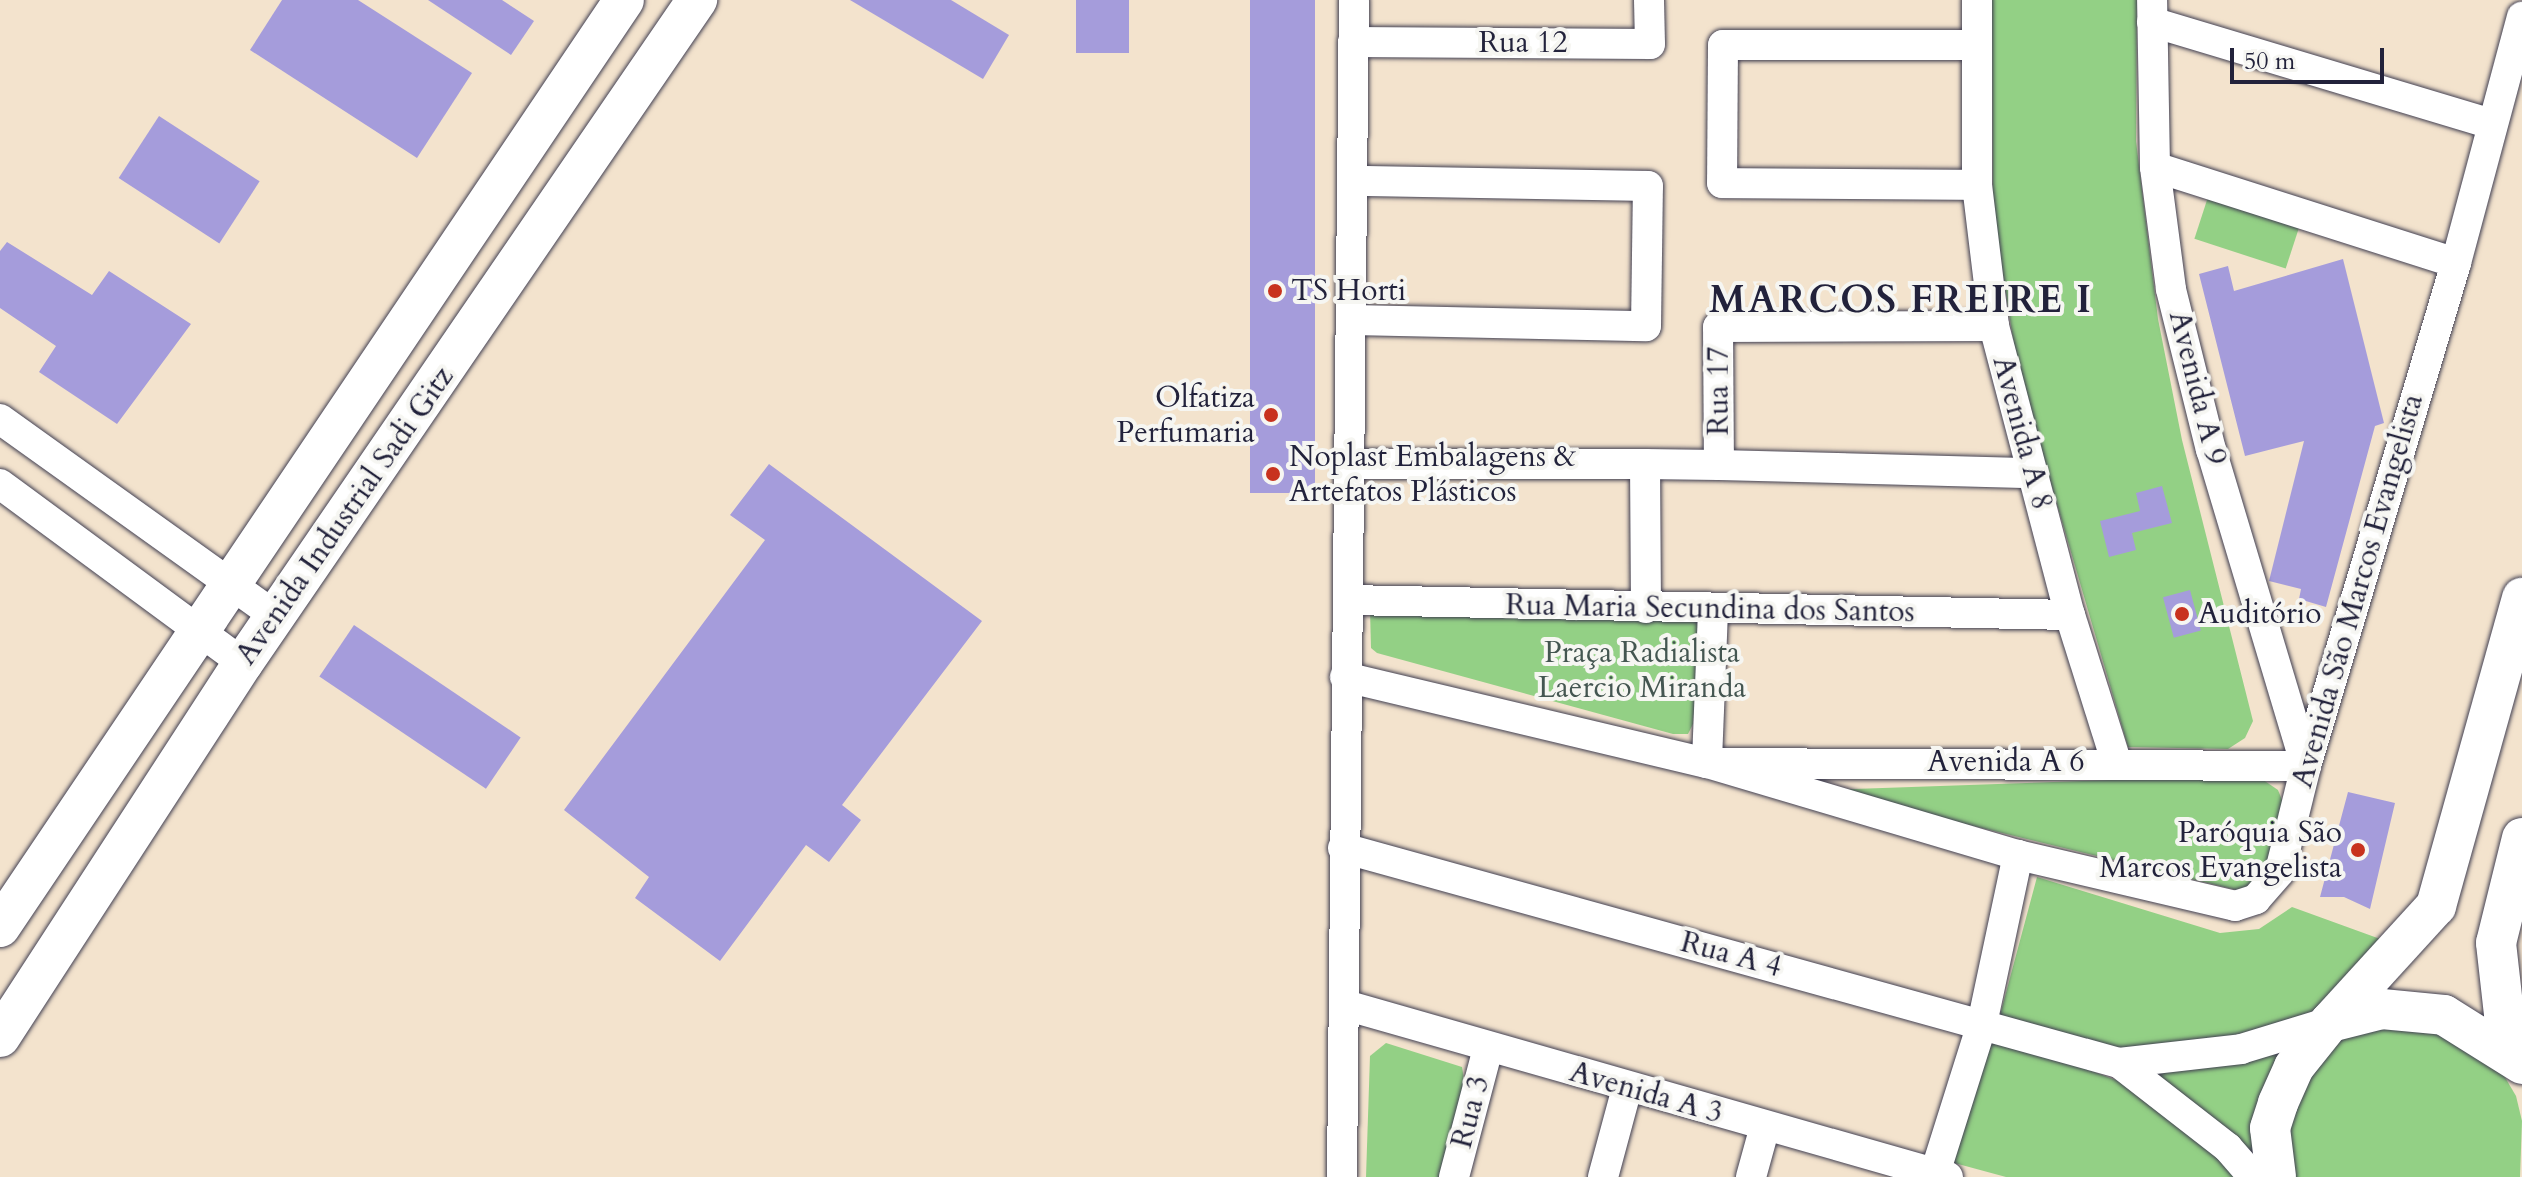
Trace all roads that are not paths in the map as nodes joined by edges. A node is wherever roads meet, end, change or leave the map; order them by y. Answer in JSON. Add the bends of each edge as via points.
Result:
{"nodes":[{"id":1,"x":624,"y":0,"type":"edge"},
{"id":2,"x":697,"y":0,"type":"edge"},
{"id":3,"x":1354,"y":0,"type":"edge"},
{"id":4,"x":1649,"y":0,"type":"edge"},
{"id":5,"x":1977,"y":0,"type":"edge"},
{"id":6,"x":2152,"y":11,"type":"edge"},
{"id":7,"x":2522,"y":17,"type":"edge"},
{"id":8,"x":1353,"y":42,"type":"junction"},
{"id":9,"x":1976,"y":45,"type":"junction"},
{"id":10,"x":2492,"y":124,"type":"junction"},
{"id":11,"x":2155,"y":167,"type":"junction"},
{"id":12,"x":1353,"y":181,"type":"junction"},
{"id":13,"x":1977,"y":185,"type":"junction"},
{"id":14,"x":2456,"y":263,"type":"junction"},
{"id":15,"x":1352,"y":320,"type":"junction"},
{"id":16,"x":1994,"y":326,"type":"junction"},
{"id":17,"x":0,"y":419,"type":"edge"},
{"id":18,"x":1350,"y":464,"type":"junction"},
{"id":19,"x":1645,"y":464,"type":"junction"},
{"id":20,"x":1719,"y":465,"type":"junction"},
{"id":21,"x":2033,"y":473,"type":"junction"},
{"id":22,"x":0,"y":484,"type":"edge"},
{"id":23,"x":231,"y":587,"type":"junction"},
{"id":24,"x":2522,"y":598,"type":"edge"},
{"id":25,"x":1349,"y":600,"type":"junction"},
{"id":26,"x":1646,"y":608,"type":"junction"},
{"id":27,"x":1713,"y":611,"type":"junction"},
{"id":28,"x":2070,"y":615,"type":"junction"},
{"id":29,"x":275,"y":616,"type":"junction"},
{"id":30,"x":199,"y":632,"type":"junction"},
{"id":31,"x":243,"y":663,"type":"junction"},
{"id":32,"x":1345,"y":677,"type":"junction"},
{"id":33,"x":2116,"y":761,"type":"junction"},
{"id":34,"x":1707,"y":763,"type":"junction"},
{"id":35,"x":2306,"y":766,"type":"junction"},
{"id":36,"x":2522,"y":838,"type":"edge"},
{"id":37,"x":1343,"y":848,"type":"junction"},
{"id":38,"x":2018,"y":855,"type":"junction"},
{"id":39,"x":0,"y":927,"type":"edge"},
{"id":40,"x":1345,"y":1005,"type":"junction"},
{"id":41,"x":2330,"y":1022,"type":"junction"},
{"id":42,"x":1982,"y":1024,"type":"junction"},
{"id":43,"x":0,"y":1037,"type":"edge"},
{"id":44,"x":1488,"y":1048,"type":"junction"},
{"id":45,"x":2119,"y":1063,"type":"junction"},
{"id":46,"x":2522,"y":1063,"type":"edge"},
{"id":47,"x":1627,"y":1088,"type":"junction"},
{"id":48,"x":1765,"y":1126,"type":"junction"},
{"id":49,"x":1898,"y":1171,"type":"edge"},
{"id":50,"x":1942,"y":1175,"type":"edge"},
{"id":51,"x":1342,"y":1177,"type":"edge"},
{"id":52,"x":1454,"y":1177,"type":"edge"},
{"id":53,"x":1603,"y":1177,"type":"edge"},
{"id":54,"x":1751,"y":1177,"type":"edge"},
{"id":55,"x":2253,"y":1177,"type":"edge"},
{"id":56,"x":2276,"y":1177,"type":"edge"}],
"edges":[{"from":1,"to":23,"type":"main road","name":"Avenida Industrial Sadi Gitz"},
{"from":2,"to":29,"type":"main road","name":"Avenida Industrial Sadi Gitz"},
{"from":3,"to":8,"type":"street"},
{"from":4,"to":8,"type":"street","name":"Rua 12","via":[[1650,44]]},
{"from":5,"to":9,"type":"street","name":"Avenida A 8"},
{"from":6,"to":10,"type":"street"},
{"from":6,"to":11,"type":"street","name":"Avenida A 9"},
{"from":7,"to":10,"type":"street","name":"Avenida São Marcos Evangelista"},
{"from":8,"to":12,"type":"street"},
{"from":9,"to":13,"type":"street","name":"Avenida A 8"},
{"from":9,"to":13,"type":"street","via":[[1723,45],[1722,183]]},
{"from":10,"to":14,"type":"street","name":"Avenida São Marcos Evangelista"},
{"from":11,"to":14,"type":"street"},
{"from":11,"to":35,"type":"street","name":"Avenida A 9","via":[[2171,289],[2207,435]]},
{"from":12,"to":15,"type":"street"},
{"from":12,"to":15,"type":"street","via":[[1648,186],[1646,326]]},
{"from":13,"to":16,"type":"street","name":"Avenida A 8"},
{"from":14,"to":35,"type":"street","name":"Avenida São Marcos Evangelista"},
{"from":15,"to":18,"type":"street"},
{"from":16,"to":20,"type":"street","name":"Rua 17","via":[[1718,327]]},
{"from":16,"to":21,"type":"street","name":"Avenida A 8"},
{"from":17,"to":23,"type":"street"},
{"from":18,"to":19,"type":"street"},
{"from":18,"to":25,"type":"street"},
{"from":19,"to":20,"type":"street"},
{"from":19,"to":26,"type":"street"},
{"from":20,"to":21,"type":"street","name":"Rua 17"},
{"from":21,"to":28,"type":"street","name":"Avenida A 8"},
{"from":22,"to":30,"type":"street"},
{"from":23,"to":29,"type":"street"},
{"from":23,"to":30,"type":"main road","name":"Avenida Industrial Sadi Gitz"},
{"from":24,"to":41,"type":"main road","via":[[2436,906]]},
{"from":25,"to":26,"type":"street","name":"Rua Maria Secundina dos Santos"},
{"from":25,"to":32,"type":"street"},
{"from":26,"to":27,"type":"street","name":"Rua Maria Secundina dos Santos"},
{"from":27,"to":28,"type":"street","name":"Rua Maria Secundina dos Santos"},
{"from":27,"to":34,"type":"street"},
{"from":28,"to":33,"type":"street","name":"Avenida A 8"},
{"from":29,"to":31,"type":"main road","name":"Avenida Industrial Sadi Gitz"},
{"from":30,"to":31,"type":"street"},
{"from":30,"to":39,"type":"main road","name":"Avenida Industrial Sadi Gitz"},
{"from":31,"to":43,"type":"main road","name":"Avenida Industrial Sadi Gitz"},
{"from":32,"to":34,"type":"street","name":"Avenida São Marcos Evangelista"},
{"from":32,"to":37,"type":"street"},
{"from":33,"to":34,"type":"street","name":"Avenida A 6"},
{"from":33,"to":35,"type":"street","name":"Avenida A 6"},
{"from":34,"to":38,"type":"street","name":"Avenida São Marcos Evangelista"},
{"from":35,"to":38,"type":"street","name":"Avenida São Marcos Evangelista","via":[[2280,871],[2256,899],[2235,906]]},
{"from":36,"to":46,"type":"main road","via":[[2496,943],[2504,1014]]},
{"from":37,"to":40,"type":"street"},
{"from":37,"to":42,"type":"street","name":"Rua A 4"},
{"from":38,"to":42,"type":"street"},
{"from":40,"to":44,"type":"street","name":"Avenida A 3"},
{"from":40,"to":51,"type":"street"},
{"from":41,"to":45,"type":"street","name":"Rua A 4","via":[[2241,1049]]},
{"from":41,"to":46,"type":"main road","via":[[2382,1009],[2444,1015]]},
{"from":41,"to":56,"type":"main road","via":[[2281,1093],[2270,1128]]},
{"from":42,"to":45,"type":"street","name":"Rua A 4"},
{"from":42,"to":50,"type":"street"},
{"from":44,"to":47,"type":"street","name":"Avenida A 3"},
{"from":44,"to":52,"type":"street","name":"Rua 3"},
{"from":45,"to":55,"type":"street","name":"Rua A 4","via":[[2228,1148]]},
{"from":47,"to":48,"type":"street","name":"Avenida A 3"},
{"from":47,"to":53,"type":"street"},
{"from":48,"to":49,"type":"street","name":"Avenida A 3"},
{"from":48,"to":54,"type":"street"},
{"from":49,"to":50,"type":"street","name":"Avenida A 3"}]}
